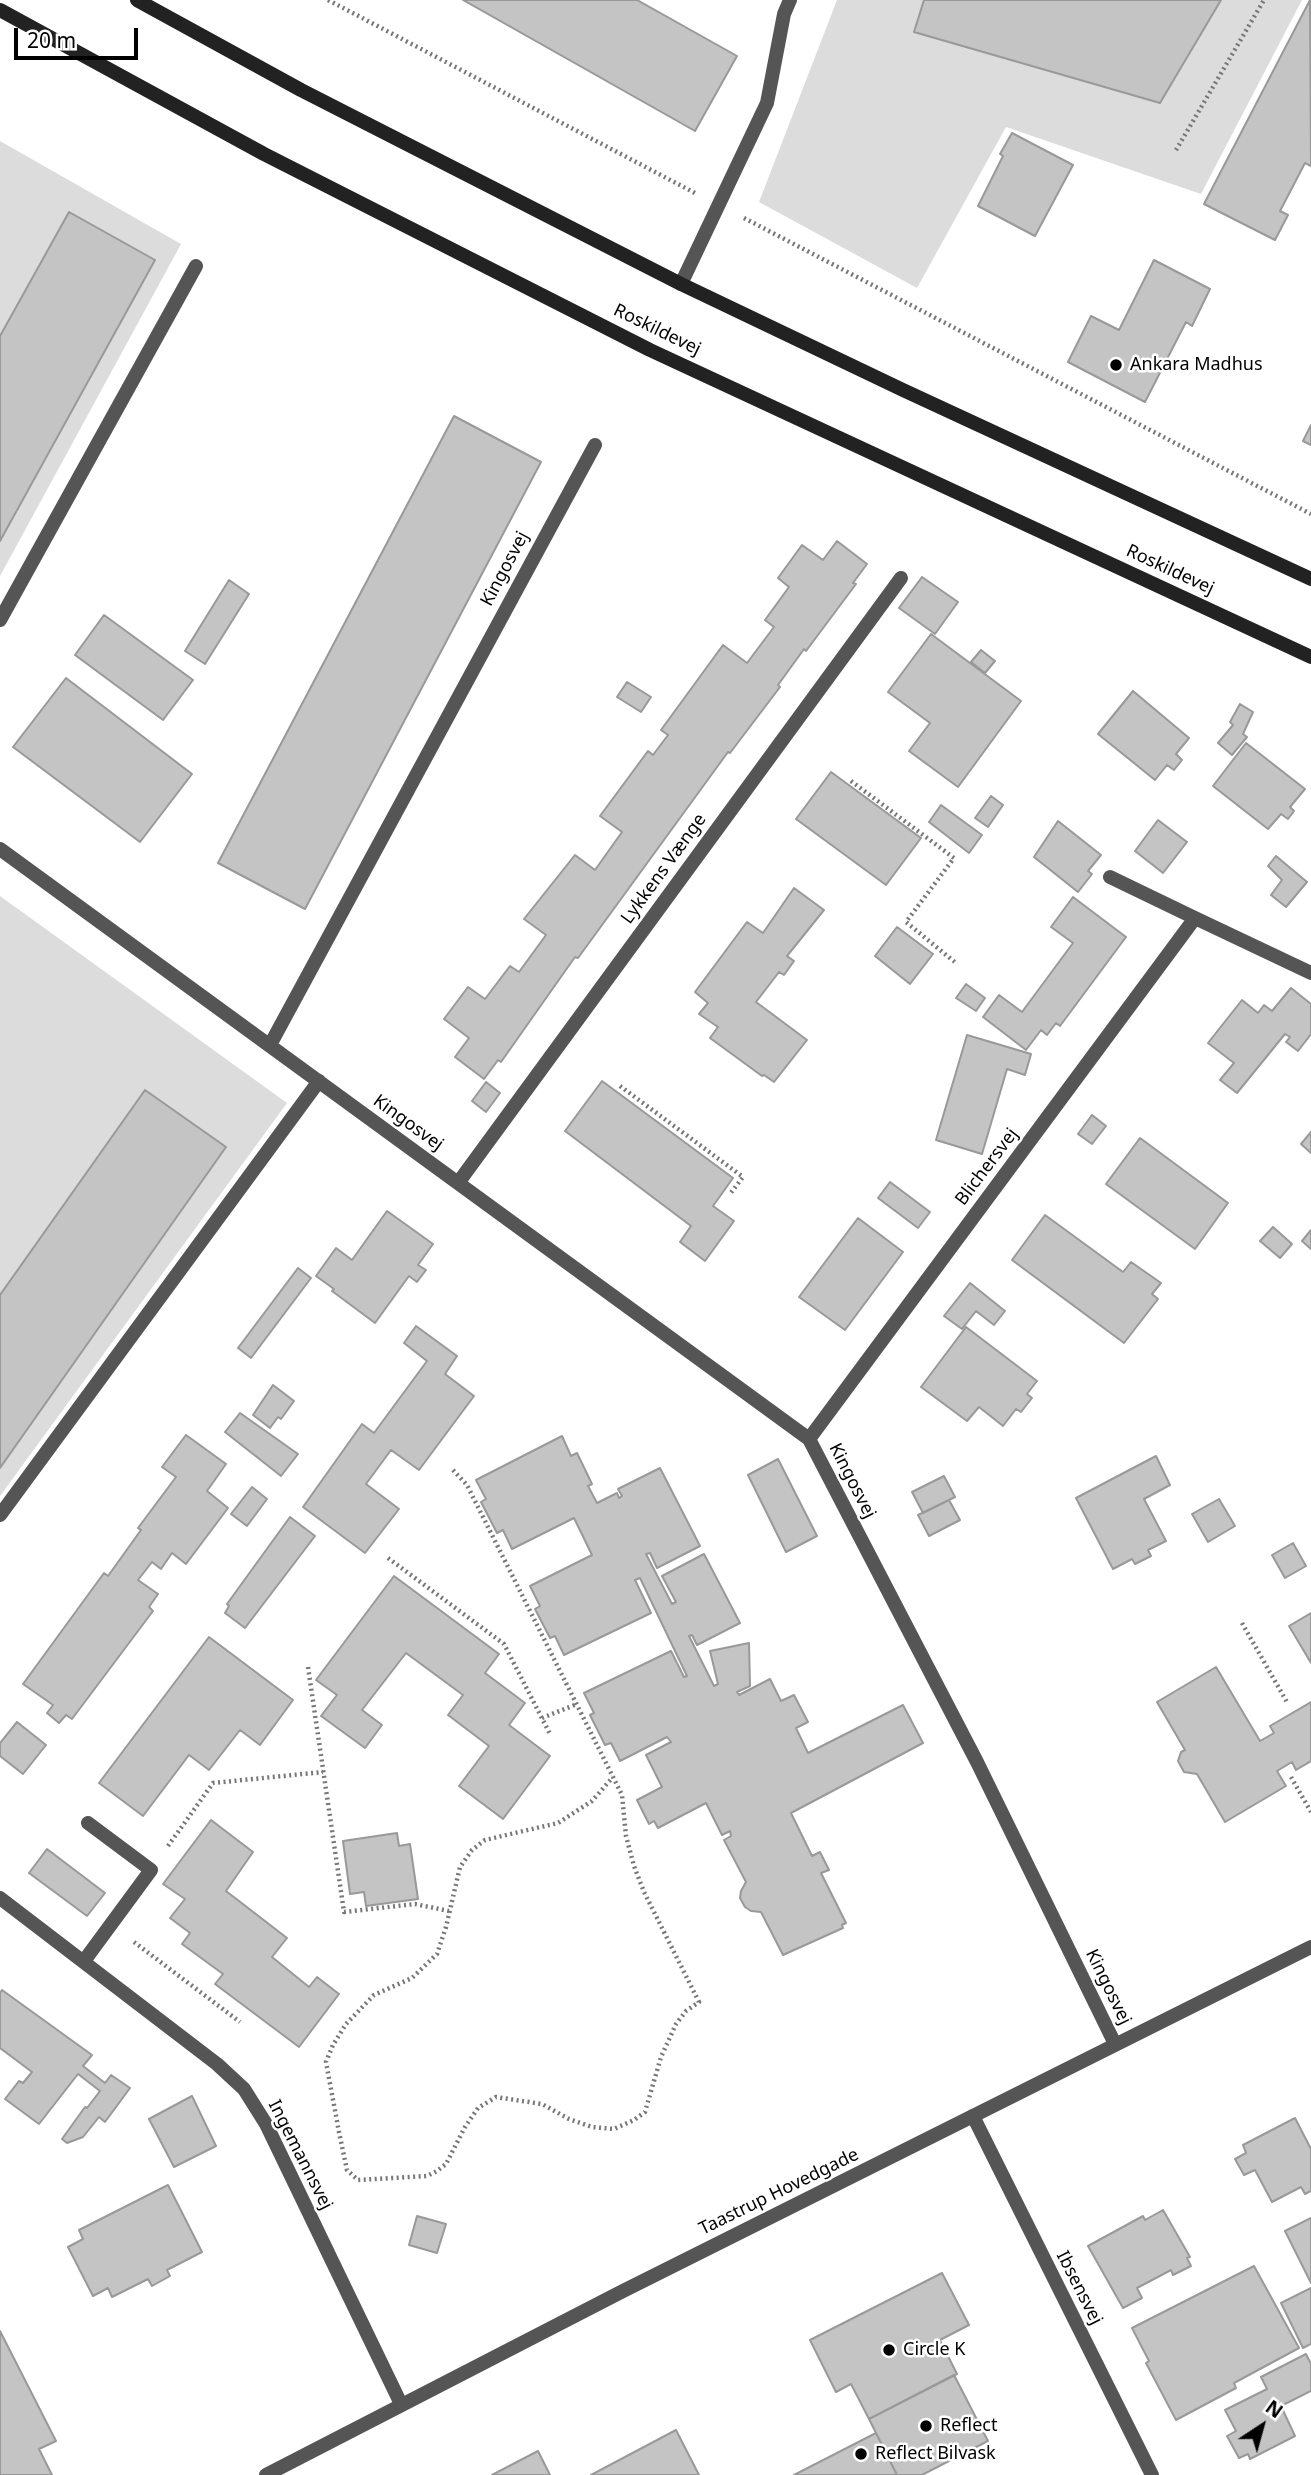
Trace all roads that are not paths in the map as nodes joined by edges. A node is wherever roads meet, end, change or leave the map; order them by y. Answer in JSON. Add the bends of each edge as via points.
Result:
{"nodes":[{"id":1,"x":137,"y":0,"type":"edge"},
{"id":2,"x":790,"y":0,"type":"edge"},
{"id":3,"x":0,"y":10,"type":"edge"},
{"id":4,"x":196,"y":266,"type":"dead end"},
{"id":5,"x":681,"y":284,"type":"junction"},
{"id":6,"x":595,"y":445,"type":"dead end"},
{"id":7,"x":901,"y":578,"type":"dead end"},
{"id":8,"x":1311,"y":579,"type":"edge"},
{"id":9,"x":0,"y":620,"type":"edge"},
{"id":10,"x":1311,"y":657,"type":"edge"},
{"id":11,"x":0,"y":849,"type":"edge"},
{"id":12,"x":1110,"y":877,"type":"dead end"},
{"id":13,"x":1195,"y":918,"type":"junction"},
{"id":14,"x":1311,"y":973,"type":"edge"},
{"id":15,"x":270,"y":1045,"type":"junction"},
{"id":16,"x":319,"y":1081,"type":"junction"},
{"id":17,"x":458,"y":1183,"type":"junction"},
{"id":18,"x":809,"y":1439,"type":"junction"},
{"id":19,"x":0,"y":1515,"type":"edge"},
{"id":20,"x":88,"y":1823,"type":"dead end"},
{"id":21,"x":0,"y":1898,"type":"edge"},
{"id":22,"x":1311,"y":1947,"type":"edge"},
{"id":23,"x":84,"y":1961,"type":"junction"},
{"id":24,"x":1115,"y":2044,"type":"junction"},
{"id":25,"x":973,"y":2116,"type":"junction"},
{"id":26,"x":401,"y":2404,"type":"junction"},
{"id":27,"x":266,"y":2475,"type":"edge"},
{"id":28,"x":1152,"y":2475,"type":"edge"}],
"edges":[{"from":1,"to":5,"type":"main road","via":[[301,90]]},
{"from":2,"to":5,"type":"street","via":[[767,103]]},
{"from":3,"to":10,"type":"main road","name":"Roskildevej","via":[[264,154],[650,350]]},
{"from":4,"to":9,"type":"street"},
{"from":5,"to":8,"type":"main road"},
{"from":6,"to":15,"type":"street","name":"Kingosvej"},
{"from":7,"to":17,"type":"street","name":"Lykkens Vænge"},
{"from":11,"to":15,"type":"street","name":"Kingosvej"},
{"from":12,"to":13,"type":"street"},
{"from":13,"to":14,"type":"street"},
{"from":13,"to":18,"type":"street","name":"Blichersvej"},
{"from":15,"to":16,"type":"street","name":"Kingosvej"},
{"from":16,"to":17,"type":"street","name":"Kingosvej"},
{"from":16,"to":19,"type":"street"},
{"from":17,"to":18,"type":"street","name":"Kingosvej"},
{"from":18,"to":24,"type":"street","name":"Kingosvej","via":[[977,1762]]},
{"from":20,"to":23,"type":"street","via":[[151,1870]]},
{"from":21,"to":23,"type":"street","name":"Ingemannsvej"},
{"from":22,"to":24,"type":"street","name":"Taastrup Hovedgade"},
{"from":23,"to":26,"type":"street","name":"Ingemannsvej","via":[[244,2089],[266,2124]]},
{"from":24,"to":25,"type":"street","name":"Taastrup Hovedgade"},
{"from":25,"to":26,"type":"street","name":"Taastrup Hovedgade"},
{"from":25,"to":28,"type":"street","name":"Ibsensvej"},
{"from":26,"to":27,"type":"street","name":"Taastrup Hovedgade"}]}
